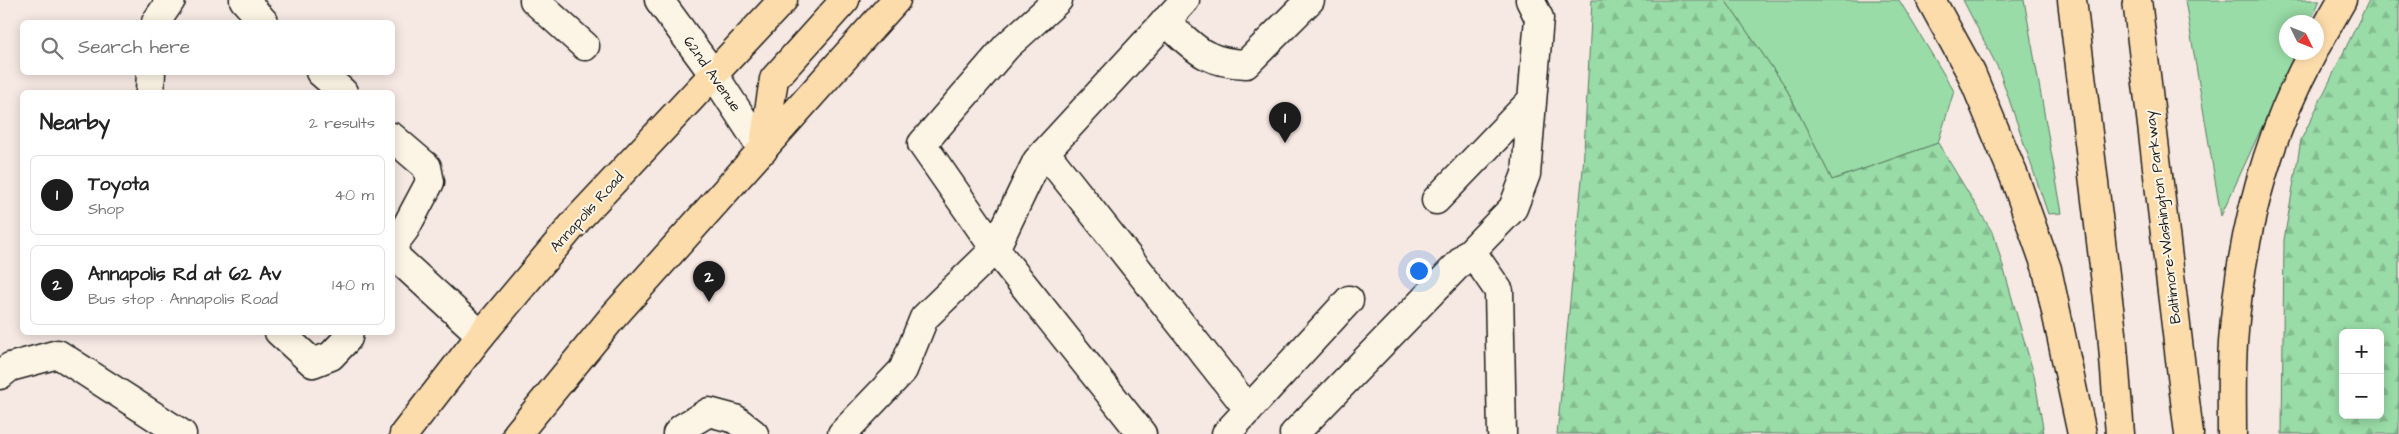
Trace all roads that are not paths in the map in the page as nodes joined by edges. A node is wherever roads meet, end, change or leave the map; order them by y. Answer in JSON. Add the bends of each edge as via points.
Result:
{"nodes":[{"id":1,"x":171,"y":0,"type":"edge"},
{"id":2,"x":244,"y":0,"type":"edge"},
{"id":3,"x":534,"y":0,"type":"edge"},
{"id":4,"x":659,"y":0,"type":"edge"},
{"id":5,"x":782,"y":0,"type":"edge"},
{"id":6,"x":845,"y":0,"type":"edge"},
{"id":7,"x":896,"y":0,"type":"edge"},
{"id":8,"x":1058,"y":0,"type":"edge"},
{"id":9,"x":1184,"y":0,"type":"edge"},
{"id":10,"x":1310,"y":0,"type":"edge"},
{"id":11,"x":1530,"y":0,"type":"edge"},
{"id":12,"x":1931,"y":0,"type":"edge"},
{"id":13,"x":2072,"y":0,"type":"edge"},
{"id":14,"x":2137,"y":0,"type":"edge"},
{"id":15,"x":2342,"y":0,"type":"edge"},
{"id":16,"x":157,"y":20,"type":"edge"},
{"id":17,"x":262,"y":20,"type":"edge"},
{"id":18,"x":1166,"y":21,"type":"junction"},
{"id":19,"x":2324,"y":32,"type":"edge"},
{"id":20,"x":585,"y":46,"type":"dead end"},
{"id":21,"x":2309,"y":60,"type":"edge"},
{"id":22,"x":152,"y":75,"type":"edge"},
{"id":23,"x":323,"y":75,"type":"edge"},
{"id":24,"x":714,"y":75,"type":"junction"},
{"id":25,"x":150,"y":90,"type":"edge"},
{"id":26,"x":341,"y":90,"type":"edge"},
{"id":27,"x":1532,"y":100,"type":"junction"},
{"id":28,"x":395,"y":140,"type":"edge"},
{"id":29,"x":763,"y":150,"type":"junction"},
{"id":30,"x":1045,"y":152,"type":"junction"},
{"id":31,"x":1436,"y":200,"type":"dead end"},
{"id":32,"x":395,"y":243,"type":"edge"},
{"id":33,"x":995,"y":249,"type":"junction"},
{"id":34,"x":1472,"y":252,"type":"junction"},
{"id":35,"x":395,"y":258,"type":"edge"},
{"id":36,"x":1350,"y":300,"type":"dead end"},
{"id":37,"x":282,"y":335,"type":"edge"},
{"id":38,"x":348,"y":335,"type":"edge"},
{"id":39,"x":481,"y":335,"type":"junction"},
{"id":40,"x":0,"y":375,"type":"edge"},
{"id":41,"x":1249,"y":410,"type":"junction"},
{"id":42,"x":182,"y":434,"type":"edge"},
{"id":43,"x":404,"y":434,"type":"edge"},
{"id":44,"x":517,"y":434,"type":"edge"},
{"id":45,"x":677,"y":434,"type":"edge"},
{"id":46,"x":754,"y":434,"type":"edge"},
{"id":47,"x":842,"y":434,"type":"edge"},
{"id":48,"x":1142,"y":434,"type":"edge"},
{"id":49,"x":1226,"y":434,"type":"edge"},
{"id":50,"x":1294,"y":434,"type":"edge"},
{"id":51,"x":1502,"y":434,"type":"edge"},
{"id":52,"x":2082,"y":434,"type":"edge"},
{"id":53,"x":2120,"y":434,"type":"edge"},
{"id":54,"x":2190,"y":434,"type":"edge"},
{"id":55,"x":2232,"y":434,"type":"edge"}],
"edges":[{"from":1,"to":16,"type":"street"},
{"from":2,"to":17,"type":"street"},
{"from":3,"to":20,"type":"street"},
{"from":4,"to":24,"type":"street","name":"62nd Avenue"},
{"from":5,"to":24,"type":"main road","name":"Annapolis Road"},
{"from":6,"to":29,"type":"main road","via":[[774,79]]},
{"from":7,"to":29,"type":"main road"},
{"from":8,"to":33,"type":"street","via":[[1007,46],[922,144]]},
{"from":9,"to":18,"type":"street"},
{"from":10,"to":18,"type":"street","via":[[1246,64],[1226,64],[1204,56]]},
{"from":11,"to":27,"type":"street","via":[[1539,18]]},
{"from":12,"to":52,"type":"main road","via":[[1971,72],[2014,176],[2047,269]]},
{"from":13,"to":53,"type":"main road","via":[[2112,333]]},
{"from":14,"to":54,"type":"main road","name":"Baltimore-Washington Parkway"},
{"from":15,"to":19,"type":"main road"},
{"from":18,"to":30,"type":"street"},
{"from":21,"to":55,"type":"main road","via":[[2265,162],[2246,232],[2232,344]]},
{"from":22,"to":25,"type":"street"},
{"from":23,"to":26,"type":"street"},
{"from":24,"to":29,"type":"street","name":"62nd Avenue"},
{"from":24,"to":39,"type":"main road","name":"Annapolis Road","via":[[578,219]]},
{"from":27,"to":31,"type":"street"},
{"from":27,"to":34,"type":"street","via":[[1526,174],[1513,208]]},
{"from":28,"to":32,"type":"street","via":[[427,167],[430,182]]},
{"from":29,"to":44,"type":"main road","via":[[612,318]]},
{"from":30,"to":33,"type":"street","via":[[1037,161]]},
{"from":30,"to":41,"type":"street"},
{"from":33,"to":47,"type":"street","via":[[924,318],[903,370]]},
{"from":33,"to":48,"type":"street"},
{"from":34,"to":50,"type":"street"},
{"from":34,"to":51,"type":"street","via":[[1499,292]]},
{"from":35,"to":39,"type":"street"},
{"from":36,"to":41,"type":"street"},
{"from":37,"to":38,"type":"street","via":[[313,364],[331,356]]},
{"from":39,"to":43,"type":"main road","name":"Annapolis Road"},
{"from":40,"to":42,"type":"street","via":[[10,367],[58,354]]},
{"from":41,"to":49,"type":"street"},
{"from":45,"to":46,"type":"street","via":[[709,412],[735,419]]}]}
